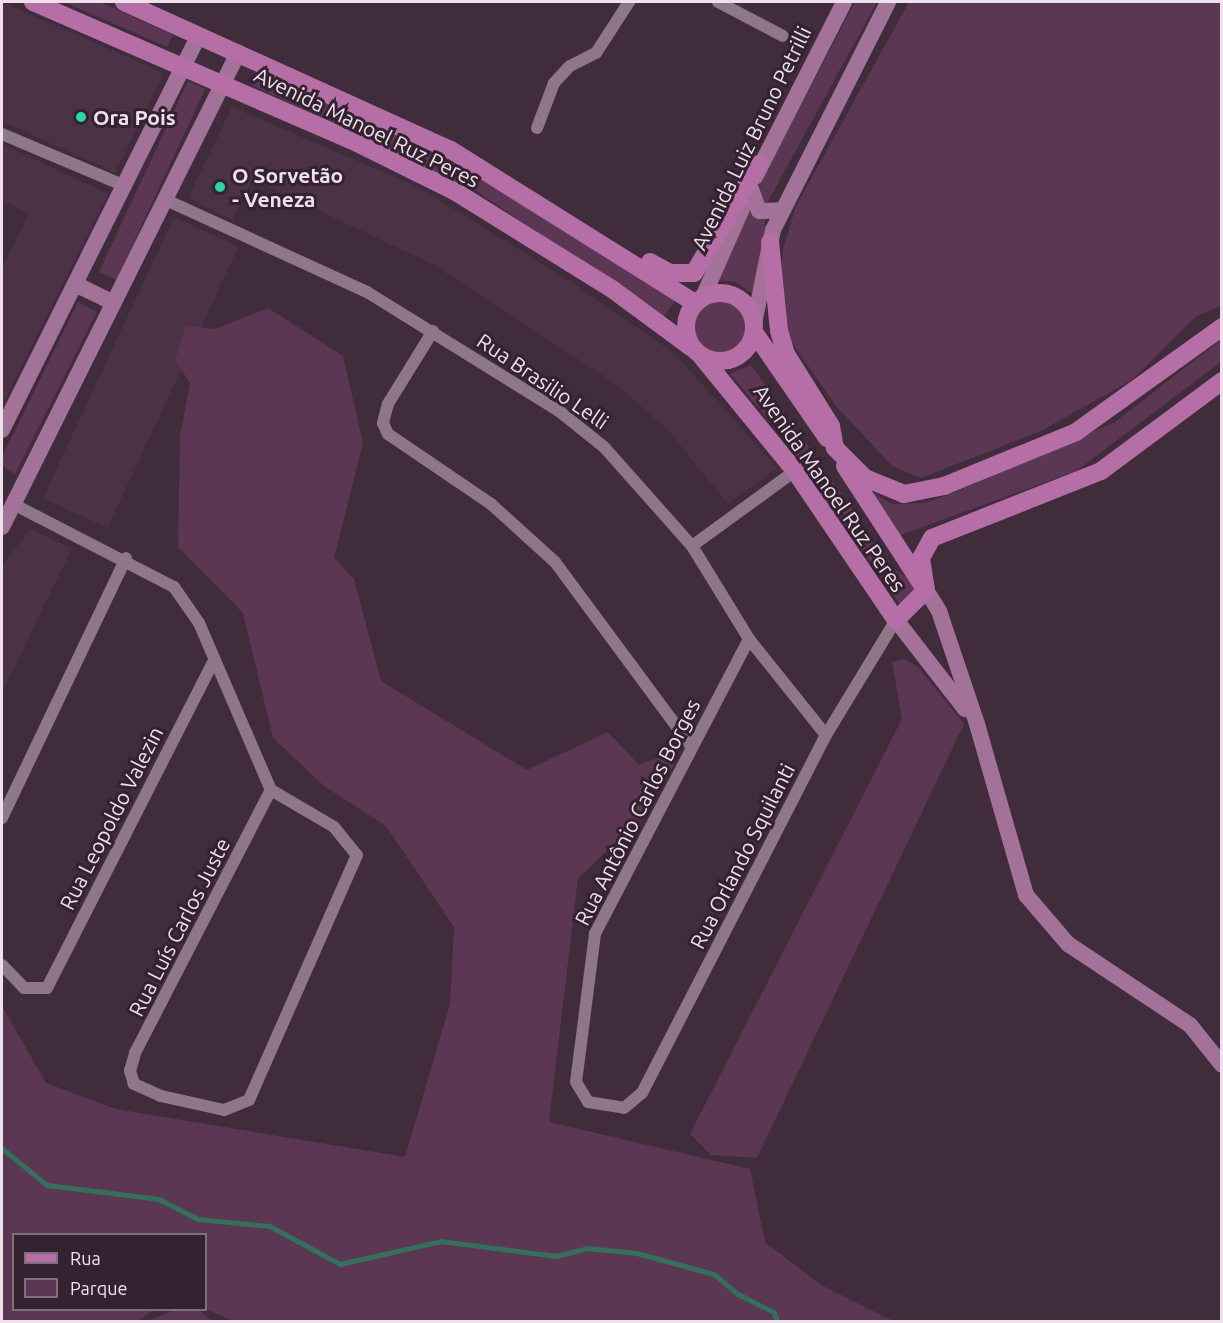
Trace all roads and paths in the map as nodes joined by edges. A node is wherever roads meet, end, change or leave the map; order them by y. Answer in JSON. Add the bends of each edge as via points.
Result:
{"nodes":[{"id":1,"x":33,"y":2,"type":"edge"},
{"id":2,"x":124,"y":2,"type":"edge"},
{"id":3,"x":145,"y":2,"type":"edge"},
{"id":4,"x":629,"y":2,"type":"edge"},
{"id":5,"x":718,"y":2,"type":"edge"},
{"id":6,"x":844,"y":2,"type":"edge"},
{"id":7,"x":888,"y":2,"type":"edge"},
{"id":8,"x":199,"y":35,"type":"junction"},
{"id":9,"x":783,"y":36,"type":"dead end"},
{"id":10,"x":238,"y":53,"type":"junction"},
{"id":11,"x":185,"y":67,"type":"junction"},
{"id":12,"x":223,"y":84,"type":"junction"},
{"id":13,"x":537,"y":128,"type":"dead end"},
{"id":14,"x":2,"y":134,"type":"edge"},
{"id":15,"x":451,"y":150,"type":"junction"},
{"id":16,"x":759,"y":164,"type":"junction"},
{"id":17,"x":125,"y":186,"type":"junction"},
{"id":18,"x":751,"y":189,"type":"junction"},
{"id":19,"x":166,"y":200,"type":"junction"},
{"id":20,"x":782,"y":210,"type":"junction"},
{"id":21,"x":562,"y":221,"type":"junction"},
{"id":22,"x":770,"y":242,"type":"junction"},
{"id":23,"x":75,"y":284,"type":"junction"},
{"id":24,"x":699,"y":300,"type":"junction"},
{"id":25,"x":114,"y":303,"type":"junction"},
{"id":26,"x":1221,"y":327,"type":"edge"},
{"id":27,"x":754,"y":328,"type":"junction"},
{"id":28,"x":433,"y":331,"type":"junction"},
{"id":29,"x":697,"y":352,"type":"junction"},
{"id":30,"x":1221,"y":381,"type":"edge"},
{"id":31,"x":2,"y":430,"type":"edge"},
{"id":32,"x":835,"y":448,"type":"junction"},
{"id":33,"x":795,"y":471,"type":"junction"},
{"id":34,"x":7,"y":501,"type":"edge"},
{"id":35,"x":2,"y":527,"type":"edge"},
{"id":36,"x":692,"y":546,"type":"junction"},
{"id":37,"x":126,"y":558,"type":"junction"},
{"id":38,"x":926,"y":590,"type":"junction"},
{"id":39,"x":896,"y":620,"type":"junction"},
{"id":40,"x":749,"y":639,"type":"junction"},
{"id":41,"x":214,"y":660,"type":"junction"},
{"id":42,"x":977,"y":724,"type":"junction"},
{"id":43,"x":826,"y":735,"type":"junction"},
{"id":44,"x":692,"y":746,"type":"junction"},
{"id":45,"x":272,"y":790,"type":"junction"},
{"id":46,"x":2,"y":818,"type":"edge"},
{"id":47,"x":2,"y":965,"type":"edge"},
{"id":48,"x":1221,"y":1065,"type":"edge"},
{"id":49,"x":576,"y":1082,"type":"joint"}],
"edges":[{"from":1,"to":11,"type":"main road","name":"Avenida Manoel Ruz Peres"},
{"from":2,"to":8,"type":"main road","name":"Avenida Manoel Ruz Peres"},
{"from":3,"to":15,"type":"main road","via":[[419,121]]},
{"from":4,"to":13,"type":"street","via":[[596,53],[570,66],[554,83]]},
{"from":5,"to":9,"type":"street"},
{"from":6,"to":16,"type":"main road","name":"Avenida Luiz Bruno Petrilli"},
{"from":7,"to":20,"type":"main road"},
{"from":8,"to":10,"type":"main road","name":"Avenida Manoel Ruz Peres"},
{"from":8,"to":11,"type":"main road"},
{"from":10,"to":12,"type":"main road"},
{"from":10,"to":15,"type":"main road","name":"Avenida Manoel Ruz Peres"},
{"from":11,"to":12,"type":"main road","name":"Avenida Manoel Ruz Peres"},
{"from":11,"to":17,"type":"main road"},
{"from":12,"to":19,"type":"main road"},
{"from":12,"to":29,"type":"main road","name":"Avenida Manoel Ruz Peres","via":[[456,192],[612,289]]},
{"from":14,"to":17,"type":"street"},
{"from":15,"to":21,"type":"main road","name":"Avenida Manoel Ruz Peres"},
{"from":16,"to":18,"type":"main road","name":"Avenida Luiz Bruno Petrilli"},
{"from":16,"to":21,"type":"main road","via":[[694,273],[670,273],[585,226]]},
{"from":17,"to":23,"type":"main road"},
{"from":18,"to":20,"type":"main road","via":[[759,211]]},
{"from":18,"to":24,"type":"main road","name":"Avenida Luiz Bruno Petrilli"},
{"from":19,"to":25,"type":"main road"},
{"from":19,"to":28,"type":"street","name":"Rua Brasilio Lelli","via":[[367,292]]},
{"from":20,"to":22,"type":"main road"},
{"from":21,"to":24,"type":"main road","name":"Avenida Manoel Ruz Peres"},
{"from":22,"to":27,"type":"main road"},
{"from":22,"to":32,"type":"main road","via":[[781,339],[831,426]]},
{"from":23,"to":25,"type":"main road"},
{"from":23,"to":31,"type":"main road"},
{"from":24,"to":27,"type":"main road","via":[[736,297]]},
{"from":24,"to":29,"type":"main road","via":[[686,323]]},
{"from":25,"to":34,"type":"main road"},
{"from":26,"to":32,"type":"main road","name":"Avenida Manoel Ruz Peres","via":[[1076,432],[921,494],[877,485]]},
{"from":27,"to":29,"type":"main road","via":[[748,348],[734,358]]},
{"from":27,"to":32,"type":"main road","name":"Avenida Manoel Ruz Peres","via":[[799,404]]},
{"from":28,"to":36,"type":"street","name":"Rua Brasilio Lelli","via":[[559,411],[604,447]]},
{"from":28,"to":44,"type":"street","via":[[391,397],[383,423],[397,442],[491,504],[555,562]]},
{"from":29,"to":33,"type":"main road","name":"Avenida Manoel Ruz Peres"},
{"from":30,"to":38,"type":"main road","name":"Avenida Manoel Ruz Peres","via":[[1101,471],[932,538],[921,558]]},
{"from":32,"to":38,"type":"main road","name":"Avenida Manoel Ruz Peres","via":[[863,500]]},
{"from":33,"to":36,"type":"street"},
{"from":33,"to":39,"type":"main road","name":"Avenida Manoel Ruz Peres"},
{"from":34,"to":35,"type":"main road"},
{"from":34,"to":37,"type":"street"},
{"from":36,"to":40,"type":"street","name":"Rua Brasilio Lelli"},
{"from":37,"to":41,"type":"street","via":[[174,587],[187,602]]},
{"from":37,"to":46,"type":"street"},
{"from":38,"to":39,"type":"main road"},
{"from":38,"to":42,"type":"main road","via":[[939,611]]},
{"from":39,"to":42,"type":"main road"},
{"from":39,"to":43,"type":"street","name":"Rua Orlando Squilanti"},
{"from":40,"to":43,"type":"street","name":"Rua Brasilio Lelli"},
{"from":40,"to":44,"type":"street","name":"Rua Antônio Carlos Borges"},
{"from":41,"to":45,"type":"street"},
{"from":41,"to":47,"type":"street","name":"Rua Leopoldo Valezin","via":[[47,988],[40,991],[21,986]]},
{"from":42,"to":48,"type":"main road","via":[[1015,867],[1046,924],[1190,1026]]},
{"from":43,"to":49,"type":"street","name":"Rua Orlando Squilanti","via":[[642,1093],[624,1108],[588,1102]]},
{"from":44,"to":49,"type":"street","name":"Rua Antônio Carlos Borges","via":[[595,934]]},
{"from":45,"to":45,"type":"street","name":"Rua Luís Carlos Juste","via":[[319,816],[354,850],[357,861],[252,1096],[240,1106],[224,1110],[161,1096],[134,1084],[130,1071],[135,1053]]}]}
